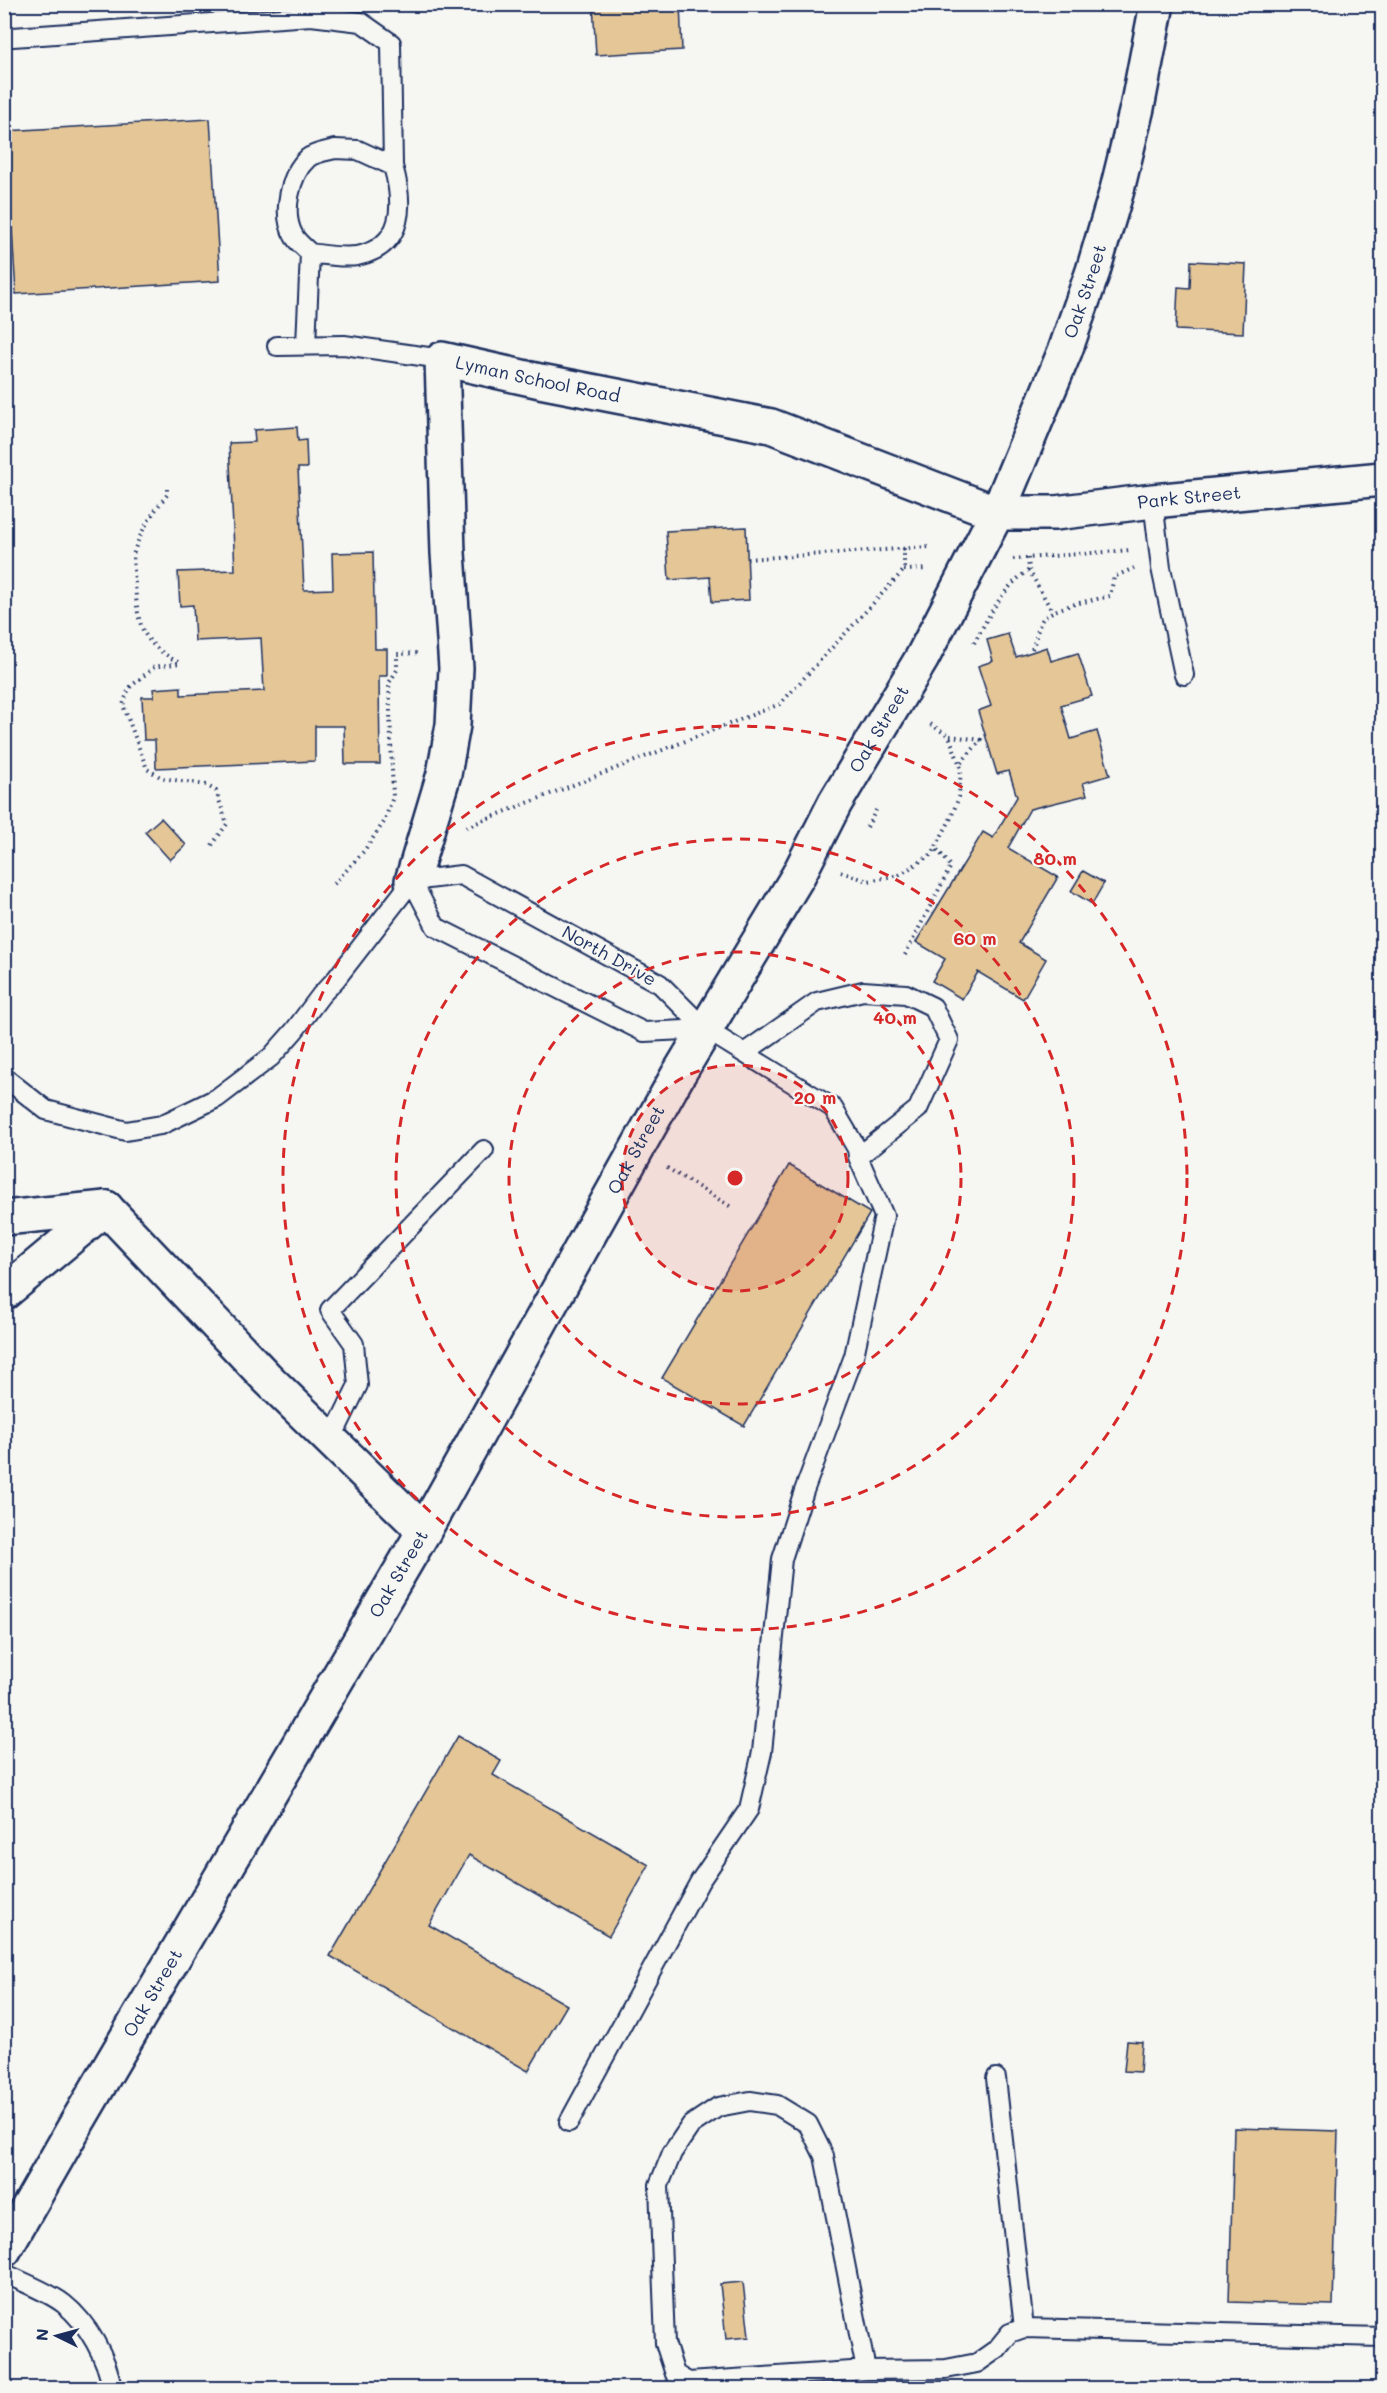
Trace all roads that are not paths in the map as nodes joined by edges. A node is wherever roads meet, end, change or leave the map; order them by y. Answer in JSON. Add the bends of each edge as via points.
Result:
{"nodes":[{"id":1,"x":1157,"y":4,"type":"edge"},
{"id":2,"x":13,"y":37,"type":"dead end"},
{"id":3,"x":393,"y":166,"type":"junction"},
{"id":4,"x":309,"y":253,"type":"junction"},
{"id":5,"x":306,"y":345,"type":"junction"},
{"id":6,"x":277,"y":346,"type":"dead end"},
{"id":7,"x":442,"y":359,"type":"junction"},
{"id":8,"x":1383,"y":479,"type":"edge"},
{"id":9,"x":1153,"y":501,"type":"junction"},
{"id":10,"x":997,"y":513,"type":"junction"},
{"id":11,"x":1184,"y":675,"type":"dead end"},
{"id":12,"x":412,"y":880,"type":"junction"},
{"id":13,"x":705,"y":1029,"type":"junction"},
{"id":14,"x":744,"y":1053,"type":"junction"},
{"id":15,"x":4,"y":1077,"type":"edge"},
{"id":16,"x":484,"y":1150,"type":"dead end"},
{"id":17,"x":858,"y":1157,"type":"junction"},
{"id":18,"x":106,"y":1208,"type":"junction"},
{"id":19,"x":4,"y":1218,"type":"edge"},
{"id":20,"x":4,"y":1293,"type":"edge"},
{"id":21,"x":331,"y":1440,"type":"junction"},
{"id":22,"x":424,"y":1531,"type":"junction"},
{"id":23,"x":996,"y":2078,"type":"dead end"},
{"id":24,"x":569,"y":2121,"type":"dead end"},
{"id":25,"x":4,"y":2250,"type":"edge"},
{"id":26,"x":4,"y":2273,"type":"edge"},
{"id":27,"x":1024,"y":2328,"type":"junction"},
{"id":28,"x":1383,"y":2337,"type":"edge"},
{"id":29,"x":866,"y":2370,"type":"junction"},
{"id":30,"x":112,"y":2388,"type":"edge"}],
"edges":[{"from":1,"to":10,"type":"street","name":"Oak Street","via":[[1137,108],[1093,271],[1034,430]]},
{"from":2,"to":3,"type":"lane","via":[[311,16],[361,22],[392,43]]},
{"from":3,"to":4,"type":"lane","via":[[400,190],[398,223],[380,247],[356,256]]},
{"from":3,"to":4,"type":"lane","via":[[357,150],[335,149],[310,156],[298,170],[288,215],[293,236]]},
{"from":4,"to":5,"type":"lane"},
{"from":5,"to":6,"type":"lane"},
{"from":5,"to":7,"type":"lane","via":[[344,345]]},
{"from":7,"to":10,"type":"street","name":"Lyman School Road","via":[[771,426]]},
{"from":7,"to":12,"type":"street","name":"Lyman School Road","via":[[455,651],[453,725],[444,774]]},
{"from":8,"to":9,"type":"street","name":"Park Street"},
{"from":9,"to":10,"type":"street","name":"Park Street","via":[[1055,513]]},
{"from":9,"to":11,"type":"lane","via":[[1161,568]]},
{"from":10,"to":13,"type":"street","name":"Oak Street","via":[[922,658],[835,802],[798,876]]},
{"from":12,"to":13,"type":"lane","name":"North Drive","via":[[461,875],[660,984]]},
{"from":12,"to":13,"type":"lane","via":[[436,927],[644,1032]]},
{"from":12,"to":15,"type":"lane","via":[[271,1057],[217,1098],[161,1125],[126,1131],[46,1110]]},
{"from":13,"to":14,"type":"lane","name":"North Drive"},
{"from":13,"to":22,"type":"street","name":"Oak Street"},
{"from":14,"to":17,"type":"lane","name":"North Drive","via":[[833,1108]]},
{"from":14,"to":17,"type":"lane","via":[[817,1002],[863,991],[906,994],[933,1007],[949,1040],[918,1109]]},
{"from":16,"to":21,"type":"lane","via":[[330,1310],[354,1344],[358,1385]]},
{"from":17,"to":24,"type":"lane","name":"North Drive","via":[[884,1216],[854,1356],[782,1559],[762,1752],[749,1809],[700,1881]]},
{"from":18,"to":19,"type":"street"},
{"from":18,"to":20,"type":"street"},
{"from":18,"to":21,"type":"street"},
{"from":21,"to":22,"type":"street"},
{"from":22,"to":25,"type":"street","name":"Oak Street"},
{"from":23,"to":27,"type":"lane"},
{"from":26,"to":30,"type":"lane","via":[[63,2303],[91,2334],[109,2368]]},
{"from":27,"to":28,"type":"lane"},
{"from":27,"to":29,"type":"lane","via":[[1010,2333],[997,2349],[977,2363],[946,2369]]},
{"from":29,"to":29,"type":"lane","via":[[688,2382],[675,2374],[666,2343],[659,2186],[672,2153],[691,2125],[718,2106],[750,2101],[777,2105],[808,2124],[824,2156]]}]}
